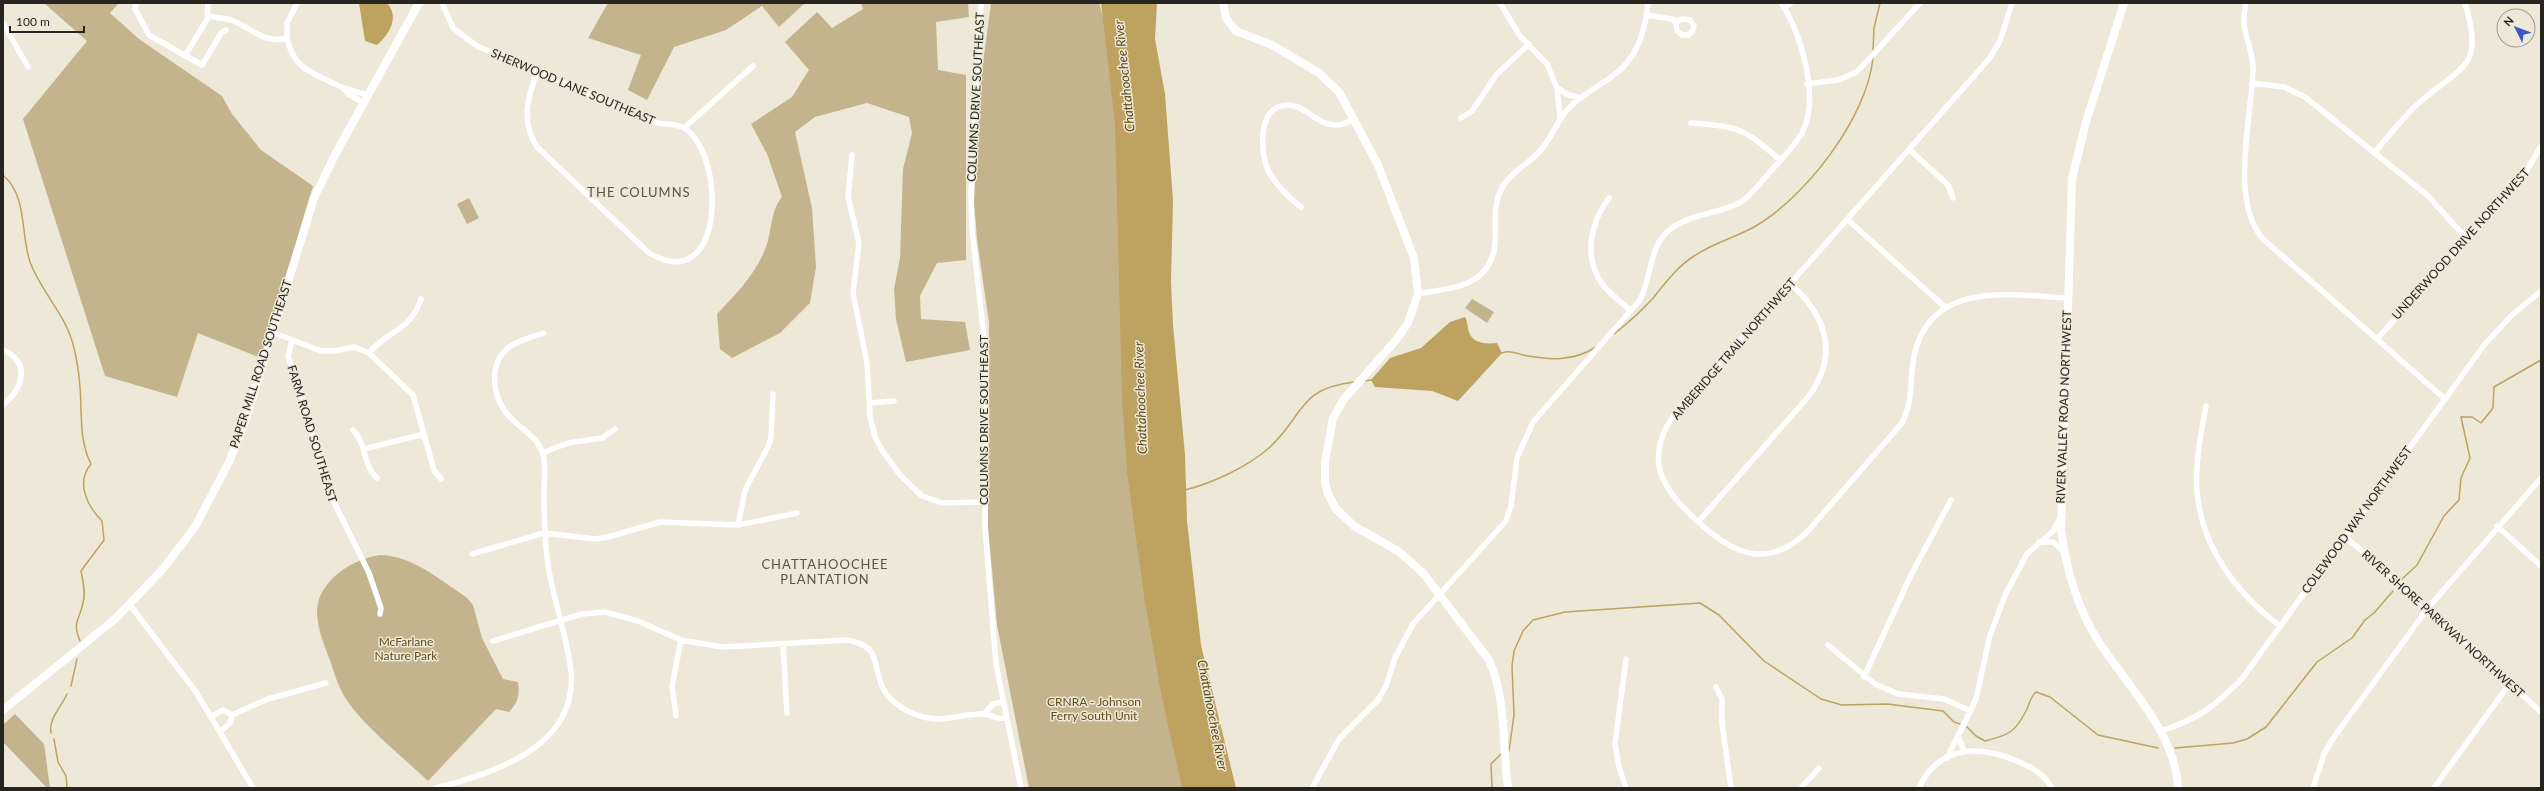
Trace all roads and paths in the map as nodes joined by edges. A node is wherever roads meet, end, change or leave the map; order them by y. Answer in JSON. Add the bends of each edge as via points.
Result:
{"nodes":[{"id":1,"x":136,"y":3,"type":"edge"},
{"id":2,"x":208,"y":3,"type":"edge"},
{"id":3,"x":297,"y":3,"type":"edge"},
{"id":4,"x":419,"y":3,"type":"edge"},
{"id":5,"x":442,"y":3,"type":"edge"},
{"id":6,"x":981,"y":3,"type":"edge"},
{"id":7,"x":1223,"y":3,"type":"edge"},
{"id":8,"x":1500,"y":3,"type":"edge"},
{"id":9,"x":1648,"y":3,"type":"edge"},
{"id":10,"x":1791,"y":3,"type":"edge"},
{"id":11,"x":1920,"y":3,"type":"edge"},
{"id":12,"x":2012,"y":3,"type":"edge"},
{"id":13,"x":2124,"y":3,"type":"edge"},
{"id":14,"x":2246,"y":3,"type":"edge"},
{"id":15,"x":2464,"y":3,"type":"edge"},
{"id":16,"x":1782,"y":5,"type":"edge"},
{"id":17,"x":1647,"y":15,"type":"junction"},
{"id":18,"x":209,"y":16,"type":"junction"},
{"id":19,"x":1676,"y":22,"type":"dead end"},
{"id":20,"x":3,"y":24,"type":"edge"},
{"id":21,"x":226,"y":30,"type":"dead end"},
{"id":22,"x":287,"y":38,"type":"junction"},
{"id":23,"x":1528,"y":44,"type":"junction"},
{"id":24,"x":185,"y":56,"type":"junction"},
{"id":25,"x":752,"y":66,"type":"dead end"},
{"id":26,"x":28,"y":67,"type":"dead end"},
{"id":27,"x":537,"y":72,"type":"junction"},
{"id":28,"x":2252,"y":83,"type":"junction"},
{"id":29,"x":1807,"y":84,"type":"junction"},
{"id":30,"x":343,"y":88,"type":"junction"},
{"id":31,"x":1558,"y":88,"type":"junction"},
{"id":32,"x":1581,"y":98,"type":"junction"},
{"id":33,"x":366,"y":99,"type":"junction"},
{"id":34,"x":1461,"y":118,"type":"dead end"},
{"id":35,"x":1560,"y":118,"type":"junction"},
{"id":36,"x":1354,"y":119,"type":"junction"},
{"id":37,"x":1692,"y":123,"type":"dead end"},
{"id":38,"x":684,"y":128,"type":"junction"},
{"id":39,"x":2541,"y":146,"type":"edge"},
{"id":40,"x":1910,"y":150,"type":"junction"},
{"id":41,"x":2374,"y":152,"type":"junction"},
{"id":42,"x":852,"y":155,"type":"dead end"},
{"id":43,"x":1780,"y":160,"type":"junction"},
{"id":44,"x":1609,"y":198,"type":"dead end"},
{"id":45,"x":1953,"y":198,"type":"dead end"},
{"id":46,"x":1301,"y":207,"type":"dead end"},
{"id":47,"x":1848,"y":220,"type":"junction"},
{"id":48,"x":2467,"y":238,"type":"junction"},
{"id":49,"x":1791,"y":284,"type":"junction"},
{"id":50,"x":2541,"y":291,"type":"edge"},
{"id":51,"x":1418,"y":294,"type":"junction"},
{"id":52,"x":2068,"y":298,"type":"junction"},
{"id":53,"x":421,"y":299,"type":"dead end"},
{"id":54,"x":1946,"y":308,"type":"junction"},
{"id":55,"x":1631,"y":311,"type":"junction"},
{"id":56,"x":272,"y":332,"type":"junction"},
{"id":57,"x":544,"y":333,"type":"dead end"},
{"id":58,"x":2377,"y":339,"type":"junction"},
{"id":59,"x":292,"y":340,"type":"junction"},
{"id":60,"x":498,"y":347,"type":"dead end"},
{"id":61,"x":3,"y":350,"type":"edge"},
{"id":62,"x":504,"y":352,"type":"junction"},
{"id":63,"x":369,"y":354,"type":"junction"},
{"id":64,"x":773,"y":394,"type":"dead end"},
{"id":65,"x":2445,"y":399,"type":"junction"},
{"id":66,"x":894,"y":401,"type":"dead end"},
{"id":67,"x":870,"y":403,"type":"junction"},
{"id":68,"x":3,"y":405,"type":"edge"},
{"id":69,"x":2206,"y":406,"type":"dead end"},
{"id":70,"x":615,"y":429,"type":"dead end"},
{"id":71,"x":353,"y":430,"type":"dead end"},
{"id":72,"x":424,"y":434,"type":"junction"},
{"id":73,"x":364,"y":449,"type":"junction"},
{"id":74,"x":542,"y":453,"type":"junction"},
{"id":75,"x":376,"y":478,"type":"dead end"},
{"id":76,"x":441,"y":478,"type":"dead end"},
{"id":77,"x":2541,"y":478,"type":"edge"},
{"id":78,"x":1951,"y":500,"type":"dead end"},
{"id":79,"x":984,"y":502,"type":"junction"},
{"id":80,"x":797,"y":514,"type":"dead end"},
{"id":81,"x":2061,"y":516,"type":"junction"},
{"id":82,"x":1698,"y":522,"type":"junction"},
{"id":83,"x":738,"y":525,"type":"junction"},
{"id":84,"x":2497,"y":526,"type":"junction"},
{"id":85,"x":544,"y":533,"type":"junction"},
{"id":86,"x":2345,"y":537,"type":"junction"},
{"id":87,"x":2039,"y":542,"type":"junction"},
{"id":88,"x":2064,"y":552,"type":"junction"},
{"id":89,"x":472,"y":554,"type":"dead end"},
{"id":90,"x":2541,"y":566,"type":"edge"},
{"id":91,"x":1439,"y":593,"type":"junction"},
{"id":92,"x":130,"y":605,"type":"junction"},
{"id":93,"x":2428,"y":608,"type":"junction"},
{"id":94,"x":380,"y":614,"type":"dead end"},
{"id":95,"x":560,"y":621,"type":"junction"},
{"id":96,"x":2280,"y":626,"type":"junction"},
{"id":97,"x":681,"y":640,"type":"junction"},
{"id":98,"x":493,"y":641,"type":"dead end"},
{"id":99,"x":783,"y":645,"type":"junction"},
{"id":100,"x":1828,"y":645,"type":"dead end"},
{"id":101,"x":1626,"y":659,"type":"dead end"},
{"id":102,"x":1864,"y":677,"type":"junction"},
{"id":103,"x":326,"y":683,"type":"dead end"},
{"id":104,"x":2510,"y":683,"type":"junction"},
{"id":105,"x":1716,"y":687,"type":"dead end"},
{"id":106,"x":1003,"y":702,"type":"junction"},
{"id":107,"x":3,"y":710,"type":"edge"},
{"id":108,"x":1972,"y":711,"type":"junction"},
{"id":109,"x":2541,"y":712,"type":"edge"},
{"id":110,"x":787,"y":713,"type":"dead end"},
{"id":111,"x":984,"y":714,"type":"junction"},
{"id":112,"x":232,"y":715,"type":"junction"},
{"id":113,"x":212,"y":716,"type":"junction"},
{"id":114,"x":676,"y":716,"type":"dead end"},
{"id":115,"x":1006,"y":718,"type":"junction"},
{"id":116,"x":221,"y":731,"type":"junction"},
{"id":117,"x":2161,"y":731,"type":"junction"},
{"id":118,"x":1958,"y":736,"type":"junction"},
{"id":119,"x":1964,"y":751,"type":"junction"},
{"id":120,"x":1947,"y":758,"type":"junction"},
{"id":121,"x":1819,"y":768,"type":"dead end"},
{"id":122,"x":1729,"y":787,"type":"edge"},
{"id":123,"x":253,"y":788,"type":"edge"},
{"id":124,"x":436,"y":788,"type":"edge"},
{"id":125,"x":1021,"y":788,"type":"edge"},
{"id":126,"x":1312,"y":788,"type":"edge"},
{"id":127,"x":1508,"y":788,"type":"edge"},
{"id":128,"x":1626,"y":788,"type":"edge"},
{"id":129,"x":1802,"y":788,"type":"edge"},
{"id":130,"x":1919,"y":788,"type":"edge"},
{"id":131,"x":2052,"y":788,"type":"edge"},
{"id":132,"x":2178,"y":788,"type":"edge"},
{"id":133,"x":2314,"y":788,"type":"edge"},
{"id":134,"x":2434,"y":788,"type":"edge"}],
"edges":[{"from":1,"to":24,"type":"street","via":[[135,9],[149,34]]},
{"from":2,"to":18,"type":"street"},
{"from":3,"to":22,"type":"street","via":[[287,23]]},
{"from":4,"to":33,"type":"street","name":"PAPER MILL ROAD SOUTHEAST"},
{"from":5,"to":27,"type":"street","name":"SHERWOOD LANE SOUTHEAST","via":[[453,28],[465,39]]},
{"from":6,"to":79,"type":"street","name":"COLUMNS DRIVE SOUTHEAST","via":[[971,193],[972,229],[986,356]]},
{"from":7,"to":36,"type":"street","via":[[1226,18],[1236,31],[1268,42],[1319,73],[1339,92]]},
{"from":8,"to":23,"type":"street","via":[[1512,26]]},
{"from":9,"to":17,"type":"street"},
{"from":10,"to":16,"type":"street"},
{"from":11,"to":29,"type":"street","via":[[1857,72],[1838,80]]},
{"from":12,"to":40,"type":"street","name":"AMBERIDGE TRAIL NORTHWEST","via":[[2000,41],[1990,59]]},
{"from":13,"to":52,"type":"street","name":"RIVER VALLEY ROAD NORTHWEST","via":[[2086,122],[2072,179]]},
{"from":14,"to":28,"type":"street","via":[[2244,19],[2253,60]]},
{"from":15,"to":41,"type":"street","via":[[2472,31],[2467,64],[2457,75],[2418,103]]},
{"from":16,"to":29,"type":"street","via":[[1800,40]]},
{"from":17,"to":19,"type":"street"},
{"from":17,"to":32,"type":"street","via":[[1643,37],[1630,60],[1612,77]]},
{"from":18,"to":22,"type":"street","via":[[230,20],[266,38]]},
{"from":18,"to":24,"type":"street"},
{"from":20,"to":26,"type":"street"},
{"from":21,"to":24,"type":"street","via":[[222,32],[202,65]]},
{"from":22,"to":30,"type":"street","via":[[292,55],[300,66]]},
{"from":23,"to":31,"type":"street","via":[[1547,64]]},
{"from":23,"to":34,"type":"street","via":[[1497,74],[1472,111]]},
{"from":25,"to":38,"type":"street"},
{"from":27,"to":38,"type":"street","name":"SHERWOOD LANE SOUTHEAST","via":[[654,122]]},
{"from":27,"to":38,"type":"street","via":[[526,119],[528,132],[537,147],[642,248],[656,257],[672,261],[691,258],[698,252],[709,233],[713,218],[710,179],[704,159],[697,143]]},
{"from":28,"to":41,"type":"street","via":[[2284,87],[2298,92]]},
{"from":28,"to":58,"type":"street","via":[[2245,158],[2249,212],[2253,225],[2263,239]]},
{"from":29,"to":43,"type":"street","via":[[1809,108],[1805,125],[1797,140]]},
{"from":30,"to":33,"type":"street"},
{"from":30,"to":33,"type":"street","via":[[348,94]]},
{"from":31,"to":32,"type":"street","via":[[1569,95]]},
{"from":31,"to":35,"type":"street"},
{"from":32,"to":35,"type":"street"},
{"from":33,"to":56,"type":"street","name":"PAPER MILL ROAD SOUTHEAST","via":[[314,198]]},
{"from":35,"to":51,"type":"street","via":[[1541,150],[1510,177],[1500,192],[1494,212],[1495,249],[1485,270],[1465,284]]},
{"from":36,"to":46,"type":"street","via":[[1341,125],[1330,125],[1292,105],[1277,107],[1268,116],[1265,126],[1266,164],[1288,197]]},
{"from":36,"to":51,"type":"street","via":[[1378,165],[1400,217],[1414,258]]},
{"from":37,"to":43,"type":"street","via":[[1743,130]]},
{"from":39,"to":48,"type":"street","name":"UNDERWOOD DRIVE NORTHWEST","via":[[2523,177]]},
{"from":40,"to":45,"type":"street","via":[[1948,185]]},
{"from":40,"to":47,"type":"street","name":"AMBERIDGE TRAIL NORTHWEST"},
{"from":41,"to":48,"type":"street","via":[[2427,195]]},
{"from":42,"to":67,"type":"street","via":[[848,197],[859,243],[853,293],[867,363]]},
{"from":43,"to":55,"type":"street","via":[[1740,202],[1686,221],[1666,233],[1654,254],[1646,288]]},
{"from":44,"to":55,"type":"street","via":[[1598,215],[1593,230],[1592,261],[1603,285]]},
{"from":47,"to":49,"type":"street","name":"AMBERIDGE TRAIL NORTHWEST"},
{"from":47,"to":54,"type":"street"},
{"from":48,"to":58,"type":"street","name":"UNDERWOOD DRIVE NORTHWEST"},
{"from":49,"to":82,"type":"street","via":[[1811,304],[1822,326],[1826,352],[1822,375],[1809,396]]},
{"from":49,"to":82,"type":"street","name":"AMBERIDGE TRAIL NORTHWEST","via":[[1674,415],[1663,434],[1659,457],[1663,482],[1675,500]]},
{"from":50,"to":65,"type":"street","name":"COLEWOOD WAY NORTHWEST","via":[[2498,329]]},
{"from":51,"to":91,"type":"street","via":[[1412,314],[1402,332],[1337,410],[1331,428],[1324,477],[1330,499],[1347,520],[1362,532],[1407,558]]},
{"from":52,"to":54,"type":"street","name":"AMBERIDGE TRAIL NORTHWEST","via":[[1982,295],[1962,299]]},
{"from":52,"to":81,"type":"street","name":"RIVER VALLEY ROAD NORTHWEST"},
{"from":53,"to":63,"type":"street","via":[[410,321],[381,341]]},
{"from":54,"to":82,"type":"street","name":"AMBERIDGE TRAIL NORTHWEST","via":[[1929,324],[1918,343],[1910,402],[1902,423],[1801,538],[1776,552],[1749,553],[1723,544]]},
{"from":55,"to":91,"type":"street","via":[[1533,422],[1517,458],[1511,506],[1506,521]]},
{"from":56,"to":59,"type":"street"},
{"from":56,"to":92,"type":"street","name":"PAPER MILL ROAD SOUTHEAST","via":[[241,433],[209,503],[175,555]]},
{"from":57,"to":62,"type":"street","via":[[518,342]]},
{"from":58,"to":65,"type":"street"},
{"from":59,"to":63,"type":"street","via":[[321,351],[354,347]]},
{"from":59,"to":94,"type":"street","name":"FARM ROAD SOUTHEAST","via":[[288,356],[304,403],[325,484],[369,572],[381,608]]},
{"from":60,"to":62,"type":"street"},
{"from":61,"to":68,"type":"street","via":[[15,359],[21,373],[16,392]]},
{"from":62,"to":74,"type":"street","via":[[497,364],[495,377],[500,401],[507,413],[532,436]]},
{"from":63,"to":72,"type":"street","via":[[413,395]]},
{"from":64,"to":83,"type":"street","via":[[771,437],[745,490]]},
{"from":65,"to":86,"type":"street","name":"COLEWOOD WAY NORTHWEST"},
{"from":66,"to":67,"type":"street"},
{"from":67,"to":79,"type":"street","via":[[872,424],[879,444],[912,488],[926,498],[942,503]]},
{"from":69,"to":96,"type":"street","via":[[2197,478],[2203,526],[2235,584],[2256,607]]},
{"from":70,"to":74,"type":"street","via":[[602,438],[568,443]]},
{"from":71,"to":73,"type":"street","via":[[360,437]]},
{"from":72,"to":73,"type":"street"},
{"from":72,"to":76,"type":"street","via":[[434,470]]},
{"from":73,"to":75,"type":"street","via":[[369,469]]},
{"from":74,"to":85,"type":"street"},
{"from":77,"to":84,"type":"street"},
{"from":78,"to":102,"type":"street","via":[[1911,575]]},
{"from":79,"to":106,"type":"street","name":"COLUMNS DRIVE SOUTHEAST","via":[[994,642]]},
{"from":80,"to":83,"type":"street"},
{"from":81,"to":87,"type":"street","via":[[2053,530]]},
{"from":81,"to":88,"type":"street","name":"RIVER VALLEY ROAD NORTHWEST"},
{"from":83,"to":85,"type":"street","via":[[660,522],[596,538]]},
{"from":84,"to":90,"type":"street"},
{"from":84,"to":93,"type":"street"},
{"from":85,"to":89,"type":"street"},
{"from":85,"to":95,"type":"street","via":[[549,572]]},
{"from":86,"to":93,"type":"street","name":"RIVER SHORE PARKWAY NORTHWEST"},
{"from":86,"to":96,"type":"street","name":"COLEWOOD WAY NORTHWEST"},
{"from":87,"to":88,"type":"street","via":[[2054,542]]},
{"from":87,"to":108,"type":"street","via":[[2027,554],[1999,608]]},
{"from":88,"to":117,"type":"street","name":"RIVER VALLEY ROAD NORTHWEST","via":[[2089,624]]},
{"from":91,"to":126,"type":"street","via":[[1403,639],[1378,700],[1339,739]]},
{"from":91,"to":127,"type":"street","via":[[1481,646],[1496,674],[1502,702],[1503,747]]},
{"from":92,"to":107,"type":"street","name":"PAPER MILL ROAD SOUTHEAST","via":[[97,636]]},
{"from":92,"to":113,"type":"street","via":[[184,674]]},
{"from":93,"to":104,"type":"street","name":"RIVER SHORE PARKWAY NORTHWEST"},
{"from":93,"to":133,"type":"street","via":[[2334,736],[2324,754]]},
{"from":95,"to":97,"type":"street","via":[[594,612],[615,614]]},
{"from":95,"to":98,"type":"street"},
{"from":95,"to":124,"type":"street","via":[[571,672],[567,707],[557,727],[544,742],[525,755],[463,781]]},
{"from":96,"to":117,"type":"street","name":"COLEWOOD WAY NORTHWEST","via":[[2241,680],[2212,708],[2195,718]]},
{"from":97,"to":99,"type":"street","via":[[722,647]]},
{"from":97,"to":114,"type":"street","via":[[672,686]]},
{"from":99,"to":110,"type":"street"},
{"from":99,"to":111,"type":"street","via":[[847,640],[859,642],[875,659],[886,694],[912,713],[943,720]]},
{"from":100,"to":102,"type":"street"},
{"from":101,"to":128,"type":"street","via":[[1615,744],[1618,767]]},
{"from":102,"to":108,"type":"street","via":[[1898,694],[1944,699]]},
{"from":103,"to":112,"type":"street","via":[[268,699]]},
{"from":104,"to":109,"type":"street","name":"RIVER SHORE PARKWAY NORTHWEST"},
{"from":104,"to":134,"type":"street"},
{"from":105,"to":122,"type":"street","via":[[1722,700]]},
{"from":106,"to":111,"type":"street","via":[[993,704]]},
{"from":106,"to":115,"type":"street","name":"COLUMNS DRIVE SOUTHEAST"},
{"from":108,"to":118,"type":"street"},
{"from":111,"to":115,"type":"street","via":[[996,719]]},
{"from":112,"to":113,"type":"street","via":[[223,710]]},
{"from":112,"to":116,"type":"street","via":[[230,723]]},
{"from":113,"to":116,"type":"street"},
{"from":115,"to":125,"type":"street","name":"COLUMNS DRIVE SOUTHEAST"},
{"from":116,"to":123,"type":"street"},
{"from":117,"to":132,"type":"street","name":"RIVER VALLEY ROAD NORTHWEST","via":[[2176,763]]},
{"from":118,"to":119,"type":"street"},
{"from":118,"to":120,"type":"street"},
{"from":119,"to":120,"type":"street"},
{"from":119,"to":131,"type":"street","via":[[1987,751],[2006,756],[2039,772]]},
{"from":120,"to":130,"type":"street","via":[[1931,770]]},
{"from":121,"to":129,"type":"street"}]}
